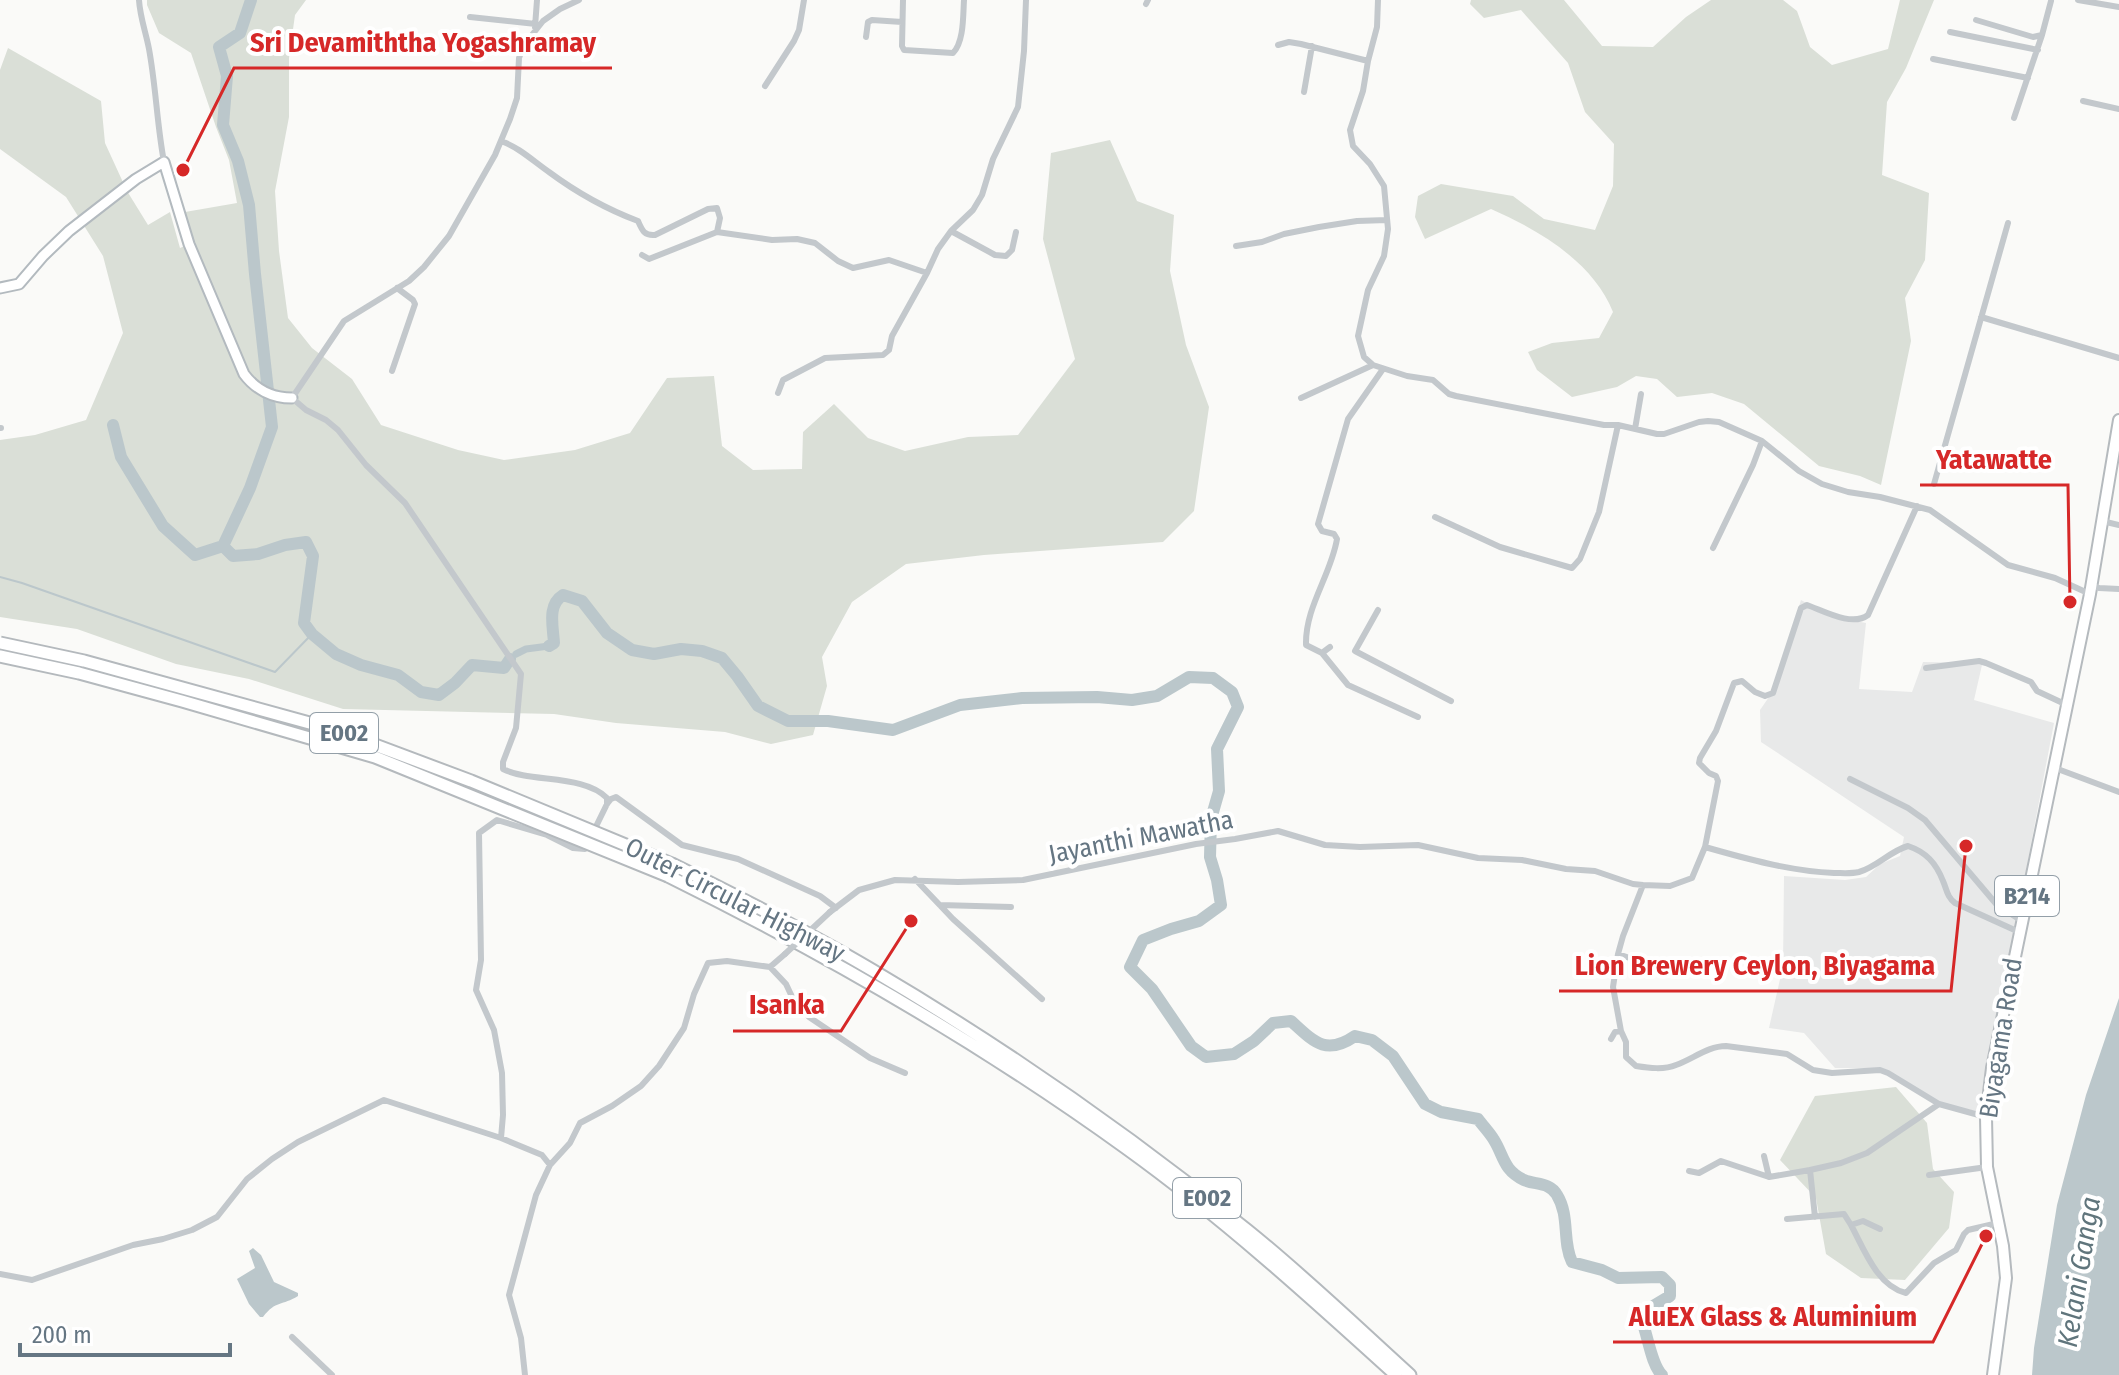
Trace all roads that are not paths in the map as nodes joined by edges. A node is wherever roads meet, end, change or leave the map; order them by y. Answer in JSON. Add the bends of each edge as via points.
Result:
{"nodes":[{"id":1,"x":139,"y":0,"type":"edge"},
{"id":2,"x":537,"y":0,"type":"edge"},
{"id":3,"x":560,"y":0,"type":"edge"},
{"id":4,"x":579,"y":0,"type":"edge"},
{"id":5,"x":804,"y":0,"type":"edge"},
{"id":6,"x":903,"y":0,"type":"edge"},
{"id":7,"x":964,"y":0,"type":"edge"},
{"id":8,"x":1026,"y":0,"type":"edge"},
{"id":9,"x":1378,"y":0,"type":"edge"},
{"id":10,"x":2051,"y":0,"type":"edge"},
{"id":11,"x":2078,"y":0,"type":"edge"},
{"id":12,"x":2119,"y":7,"type":"edge"},
{"id":13,"x":560,"y":9,"type":"junction"},
{"id":14,"x":470,"y":17,"type":"dead end"},
{"id":15,"x":1976,"y":20,"type":"dead end"},
{"id":16,"x":902,"y":22,"type":"junction"},
{"id":17,"x":535,"y":27,"type":"junction"},
{"id":18,"x":1950,"y":32,"type":"dead end"},
{"id":19,"x":2042,"y":35,"type":"junction"},
{"id":20,"x":866,"y":37,"type":"dead end"},
{"id":21,"x":1278,"y":45,"type":"dead end"},
{"id":22,"x":1312,"y":46,"type":"junction"},
{"id":23,"x":2038,"y":50,"type":"junction"},
{"id":24,"x":1933,"y":59,"type":"dead end"},
{"id":25,"x":1368,"y":61,"type":"junction"},
{"id":26,"x":2028,"y":78,"type":"junction"},
{"id":27,"x":765,"y":86,"type":"dead end"},
{"id":28,"x":1304,"y":92,"type":"dead end"},
{"id":29,"x":2083,"y":101,"type":"dead end"},
{"id":30,"x":2119,"y":109,"type":"edge"},
{"id":31,"x":2014,"y":118,"type":"dead end"},
{"id":32,"x":501,"y":141,"type":"junction"},
{"id":33,"x":164,"y":162,"type":"junction"},
{"id":34,"x":1387,"y":220,"type":"junction"},
{"id":35,"x":2008,"y":223,"type":"dead end"},
{"id":36,"x":951,"y":231,"type":"junction"},
{"id":37,"x":717,"y":232,"type":"junction"},
{"id":38,"x":1016,"y":232,"type":"dead end"},
{"id":39,"x":1236,"y":246,"type":"dead end"},
{"id":40,"x":642,"y":255,"type":"dead end"},
{"id":41,"x":927,"y":273,"type":"junction"},
{"id":42,"x":0,"y":288,"type":"edge"},
{"id":43,"x":397,"y":288,"type":"junction"},
{"id":44,"x":1981,"y":317,"type":"junction"},
{"id":45,"x":2119,"y":358,"type":"edge"},
{"id":46,"x":1373,"y":365,"type":"junction"},
{"id":47,"x":1383,"y":369,"type":"junction"},
{"id":48,"x":392,"y":371,"type":"dead end"},
{"id":49,"x":778,"y":393,"type":"dead end"},
{"id":50,"x":1641,"y":394,"type":"dead end"},
{"id":51,"x":288,"y":398,"type":"junction"},
{"id":52,"x":1301,"y":398,"type":"dead end"},
{"id":53,"x":2119,"y":420,"type":"edge"},
{"id":54,"x":1618,"y":425,"type":"junction"},
{"id":55,"x":1635,"y":429,"type":"junction"},
{"id":56,"x":1762,"y":441,"type":"junction"},
{"id":57,"x":2114,"y":473,"type":"edge"},
{"id":58,"x":1934,"y":484,"type":"dead end"},
{"id":59,"x":1917,"y":506,"type":"junction"},
{"id":60,"x":1435,"y":517,"type":"dead end"},
{"id":61,"x":2102,"y":521,"type":"junction"},
{"id":62,"x":2119,"y":525,"type":"edge"},
{"id":63,"x":1713,"y":548,"type":"dead end"},
{"id":64,"x":2119,"y":589,"type":"edge"},
{"id":65,"x":2090,"y":590,"type":"junction"},
{"id":66,"x":1378,"y":610,"type":"dead end"},
{"id":67,"x":0,"y":643,"type":"edge"},
{"id":68,"x":1330,"y":647,"type":"dead end"},
{"id":69,"x":1322,"y":653,"type":"junction"},
{"id":70,"x":0,"y":656,"type":"edge"},
{"id":71,"x":1926,"y":668,"type":"dead end"},
{"id":72,"x":1451,"y":701,"type":"dead end"},
{"id":73,"x":2067,"y":705,"type":"junction"},
{"id":74,"x":1418,"y":717,"type":"dead end"},
{"id":75,"x":2055,"y":768,"type":"junction"},
{"id":76,"x":1850,"y":779,"type":"dead end"},
{"id":77,"x":2119,"y":792,"type":"edge"},
{"id":78,"x":607,"y":804,"type":"junction"},
{"id":79,"x":1705,"y":847,"type":"junction"},
{"id":80,"x":671,"y":870,"type":"junction"},
{"id":81,"x":915,"y":879,"type":"junction"},
{"id":82,"x":1643,"y":885,"type":"junction"},
{"id":83,"x":940,"y":905,"type":"junction"},
{"id":84,"x":1011,"y":907,"type":"dead end"},
{"id":85,"x":833,"y":910,"type":"junction"},
{"id":86,"x":2020,"y":926,"type":"junction"},
{"id":87,"x":1618,"y":954,"type":"junction"},
{"id":88,"x":1647,"y":964,"type":"dead end"},
{"id":89,"x":770,"y":967,"type":"junction"},
{"id":90,"x":1042,"y":999,"type":"dead end"},
{"id":91,"x":1621,"y":1031,"type":"junction"},
{"id":92,"x":1611,"y":1039,"type":"dead end"},
{"id":93,"x":905,"y":1073,"type":"dead end"},
{"id":94,"x":1939,"y":1104,"type":"junction"},
{"id":95,"x":1986,"y":1117,"type":"junction"},
{"id":96,"x":501,"y":1138,"type":"junction"},
{"id":97,"x":1764,"y":1156,"type":"dead end"},
{"id":98,"x":550,"y":1165,"type":"junction"},
{"id":99,"x":1987,"y":1167,"type":"junction"},
{"id":100,"x":1810,"y":1170,"type":"junction"},
{"id":101,"x":1689,"y":1171,"type":"dead end"},
{"id":102,"x":1929,"y":1175,"type":"dead end"},
{"id":103,"x":1769,"y":1177,"type":"junction"},
{"id":104,"x":1815,"y":1217,"type":"junction"},
{"id":105,"x":1787,"y":1219,"type":"dead end"},
{"id":106,"x":1998,"y":1223,"type":"junction"},
{"id":107,"x":1851,"y":1225,"type":"junction"},
{"id":108,"x":1880,"y":1229,"type":"dead end"},
{"id":109,"x":0,"y":1274,"type":"edge"},
{"id":110,"x":292,"y":1337,"type":"dead end"},
{"id":111,"x":1378,"y":1353,"type":"junction"},
{"id":112,"x":332,"y":1375,"type":"edge"},
{"id":113,"x":525,"y":1375,"type":"edge"},
{"id":114,"x":1396,"y":1375,"type":"edge"},
{"id":115,"x":1410,"y":1375,"type":"edge"},
{"id":116,"x":1993,"y":1375,"type":"edge"}],
"edges":[{"from":1,"to":33,"type":"street"},
{"from":2,"to":17,"type":"street"},
{"from":3,"to":13,"type":"street"},
{"from":4,"to":13,"type":"street"},
{"from":5,"to":27,"type":"street","via":[[799,30]]},
{"from":6,"to":16,"type":"street"},
{"from":7,"to":16,"type":"street","via":[[960,41],[953,53],[904,50]]},
{"from":8,"to":36,"type":"street","via":[[1018,107],[982,195]]},
{"from":9,"to":25,"type":"street"},
{"from":10,"to":19,"type":"street"},
{"from":11,"to":12,"type":"street"},
{"from":13,"to":17,"type":"street"},
{"from":14,"to":17,"type":"street"},
{"from":15,"to":19,"type":"street"},
{"from":16,"to":20,"type":"street","via":[[872,20]]},
{"from":17,"to":32,"type":"street","via":[[519,58],[517,98]]},
{"from":18,"to":23,"type":"street"},
{"from":19,"to":23,"type":"street"},
{"from":21,"to":22,"type":"street"},
{"from":22,"to":25,"type":"street"},
{"from":22,"to":28,"type":"street"},
{"from":23,"to":26,"type":"street"},
{"from":24,"to":26,"type":"street"},
{"from":25,"to":34,"type":"street","via":[[1350,130],[1353,146],[1384,186]]},
{"from":26,"to":31,"type":"street"},
{"from":29,"to":30,"type":"street"},
{"from":32,"to":37,"type":"street","via":[[587,197],[638,221],[649,235],[717,208]]},
{"from":32,"to":43,"type":"street","via":[[449,236],[424,267]]},
{"from":33,"to":42,"type":"street","via":[[69,231],[19,284]]},
{"from":33,"to":51,"type":"street","via":[[189,244],[244,374],[255,388]]},
{"from":34,"to":39,"type":"street","via":[[1319,227]]},
{"from":34,"to":46,"type":"street","via":[[1384,256],[1368,290],[1358,336],[1364,357]]},
{"from":35,"to":44,"type":"street"},
{"from":36,"to":38,"type":"street","via":[[1006,256]]},
{"from":36,"to":41,"type":"street"},
{"from":37,"to":40,"type":"street","via":[[649,259]]},
{"from":37,"to":41,"type":"street","via":[[815,243],[853,268],[889,260]]},
{"from":41,"to":49,"type":"street","via":[[883,355],[825,358],[783,380]]},
{"from":43,"to":48,"type":"street","via":[[415,304]]},
{"from":43,"to":51,"type":"street","via":[[344,321]]},
{"from":44,"to":45,"type":"street"},
{"from":44,"to":58,"type":"street"},
{"from":46,"to":47,"type":"street"},
{"from":46,"to":52,"type":"street"},
{"from":47,"to":54,"type":"street","via":[[1433,380],[1456,396]]},
{"from":47,"to":69,"type":"street","via":[[1348,419],[1318,524],[1337,539],[1306,636],[1306,645]]},
{"from":50,"to":55,"type":"street"},
{"from":51,"to":78,"type":"street","via":[[338,430],[405,503],[521,674],[516,728],[503,769],[591,788],[603,793]]},
{"from":53,"to":57,"type":"main road","name":"Biyagama Road","number":"B214"},
{"from":54,"to":55,"type":"street"},
{"from":54,"to":60,"type":"street","via":[[1599,512],[1572,568],[1500,547]]},
{"from":55,"to":56,"type":"street","via":[[1664,434],[1708,421]]},
{"from":56,"to":59,"type":"street","via":[[1822,484]]},
{"from":56,"to":63,"type":"street"},
{"from":57,"to":61,"type":"main road","name":"Biyagama Road","number":"B214"},
{"from":59,"to":65,"type":"street","via":[[2008,565]]},
{"from":59,"to":79,"type":"street","via":[[1868,615],[1855,620],[1807,605],[1801,608],[1773,693],[1765,696],[1742,681],[1734,683],[1699,763],[1718,781]]},
{"from":61,"to":62,"type":"street"},
{"from":61,"to":65,"type":"main road","name":"Biyagama Road","number":"B214"},
{"from":64,"to":65,"type":"street"},
{"from":65,"to":73,"type":"main road","name":"Biyagama Road","number":"B214"},
{"from":66,"to":72,"type":"street","via":[[1355,651]]},
{"from":67,"to":80,"type":"highway","name":"Outer Circular Highway","number":"E002","bridge":true,"via":[[335,730],[608,836]]},
{"from":68,"to":69,"type":"street"},
{"from":69,"to":74,"type":"street","via":[[1348,685]]},
{"from":70,"to":80,"type":"highway","name":"Outer Circular Highway","number":"E002","bridge":true,"via":[[79,673],[375,757]]},
{"from":71,"to":73,"type":"street","via":[[1979,661],[2031,682],[2037,691]]},
{"from":73,"to":75,"type":"main road","name":"Biyagama Road","number":"B214"},
{"from":75,"to":77,"type":"street"},
{"from":75,"to":86,"type":"main road","name":"Biyagama Road","number":"B214"},
{"from":76,"to":86,"type":"street","via":[[1925,820]]},
{"from":78,"to":85,"type":"street","via":[[616,797],[682,845],[738,859],[820,896]]},
{"from":78,"to":96,"type":"street","via":[[585,849],[497,820],[479,833],[481,960],[476,990],[494,1030],[502,1073]]},
{"from":79,"to":82,"type":"street","name":"Jayanthi Mawatha","via":[[1692,878],[1670,886]]},
{"from":79,"to":86,"type":"street","via":[[1789,868],[1854,874],[1908,846],[1931,858],[1955,903]]},
{"from":80,"to":111,"type":"highway","name":"Outer Circular Highway","number":"E002","via":[[1016,1066],[1232,1230]]},
{"from":81,"to":82,"type":"street","name":"Jayanthi Mawatha","via":[[1023,880],[1278,831],[1325,845],[1418,845],[1478,858],[1522,860]]},
{"from":81,"to":83,"type":"street"},
{"from":81,"to":85,"type":"street","name":"Jayanthi Mawatha","via":[[859,890]]},
{"from":82,"to":87,"type":"street"},
{"from":83,"to":84,"type":"street"},
{"from":83,"to":90,"type":"street"},
{"from":85,"to":89,"type":"street","name":"Jayanthi Mawatha","bridge":true},
{"from":86,"to":95,"type":"main road","name":"Biyagama Road","number":"B214"},
{"from":87,"to":88,"type":"street"},
{"from":87,"to":91,"type":"street","via":[[1613,987]]},
{"from":89,"to":93,"type":"street","via":[[809,1017],[870,1058]]},
{"from":89,"to":98,"type":"street","via":[[708,963],[684,1028],[659,1066],[641,1086],[580,1123]]},
{"from":91,"to":92,"type":"street"},
{"from":91,"to":94,"type":"street","via":[[1626,1057],[1636,1066],[1676,1066],[1726,1046],[1787,1054],[1813,1070],[1832,1073],[1880,1070]]},
{"from":94,"to":95,"type":"street"},
{"from":94,"to":100,"type":"street","via":[[1867,1153]]},
{"from":95,"to":99,"type":"main road","name":"Biyagama Road","number":"B214"},
{"from":96,"to":98,"type":"street","via":[[542,1155]]},
{"from":96,"to":109,"type":"street","via":[[384,1100],[272,1159],[247,1179],[217,1217],[192,1230],[32,1280]]},
{"from":97,"to":103,"type":"street"},
{"from":98,"to":113,"type":"street","via":[[536,1195],[509,1295]]},
{"from":99,"to":102,"type":"street"},
{"from":99,"to":106,"type":"main road","name":"Biyagama Road","number":"B214"},
{"from":100,"to":103,"type":"street"},
{"from":100,"to":104,"type":"street"},
{"from":101,"to":103,"type":"street","via":[[1699,1173],[1721,1161]]},
{"from":104,"to":105,"type":"street"},
{"from":104,"to":107,"type":"street","via":[[1844,1214]]},
{"from":106,"to":107,"type":"street","via":[[1968,1230],[1956,1250],[1934,1263],[1906,1293],[1877,1274]]},
{"from":106,"to":116,"type":"main road","name":"Biyagama Road","number":"B214","via":[[2006,1278]]},
{"from":107,"to":108,"type":"street","via":[[1863,1221]]},
{"from":110,"to":112,"type":"street"},
{"from":111,"to":114,"type":"highway","name":"Outer Circular Highway","number":"E002"},
{"from":111,"to":115,"type":"highway","name":"Outer Circular Highway","number":"E002"}]}
